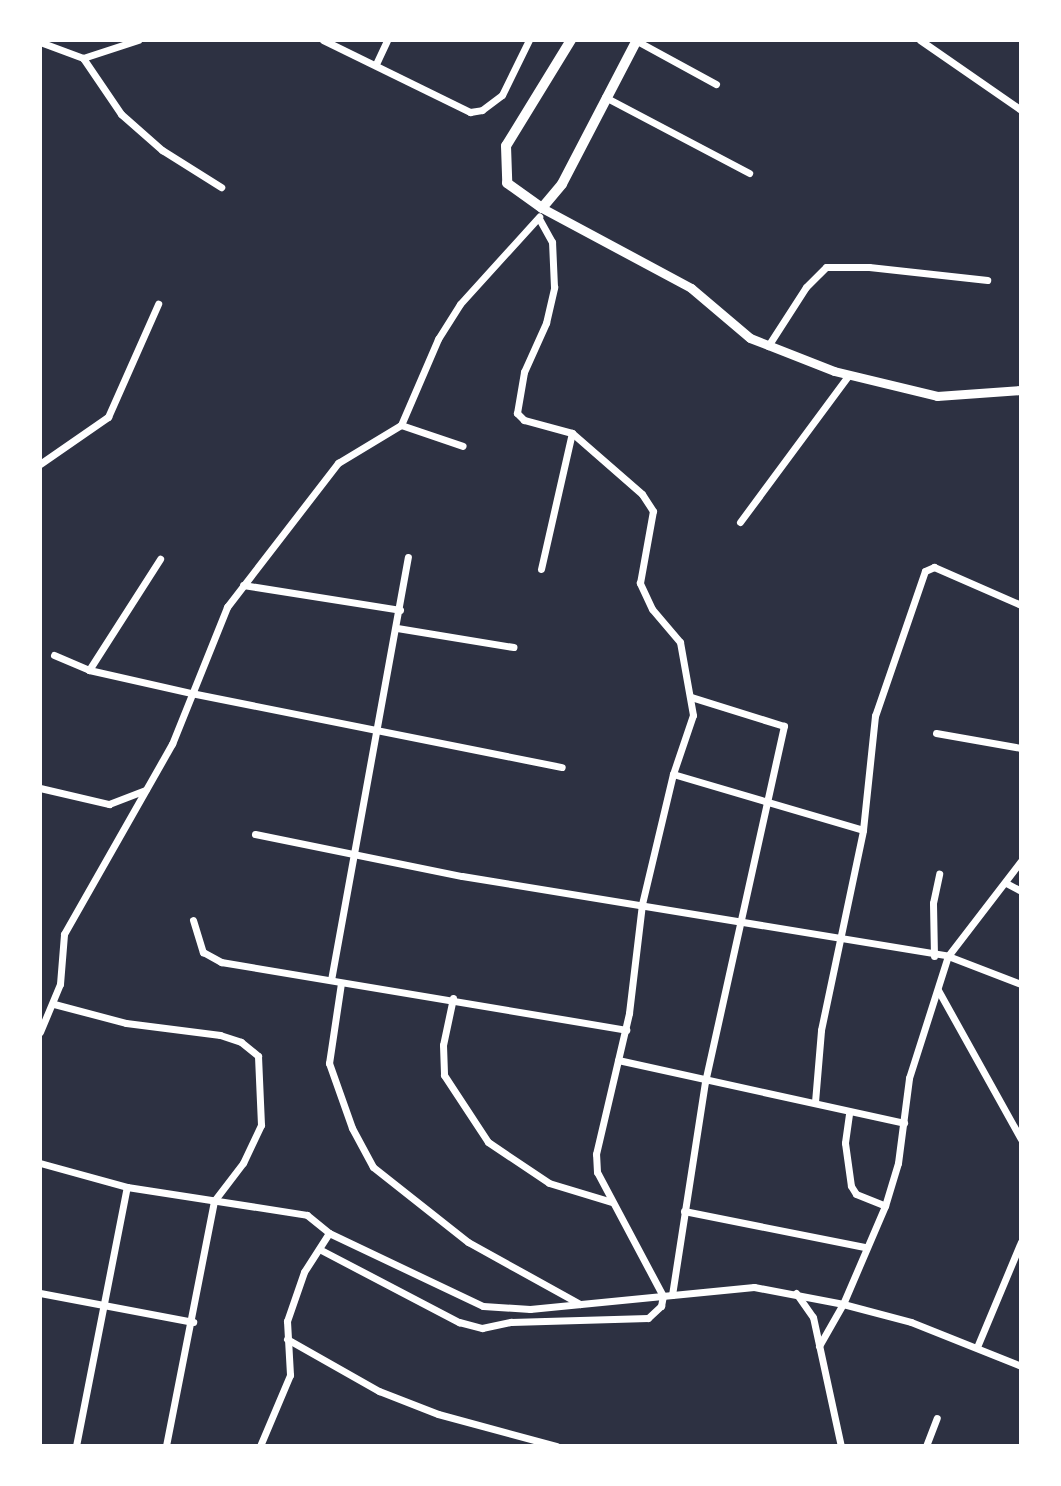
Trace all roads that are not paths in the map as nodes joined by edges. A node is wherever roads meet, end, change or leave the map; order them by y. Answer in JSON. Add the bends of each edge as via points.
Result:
{"nodes":[{"id":1,"x":138,"y":40,"type":"edge"},
{"id":2,"x":323,"y":40,"type":"edge"},
{"id":3,"x":387,"y":40,"type":"edge"},
{"id":4,"x":529,"y":40,"type":"edge"},
{"id":5,"x":571,"y":40,"type":"edge"},
{"id":6,"x":920,"y":40,"type":"edge"},
{"id":7,"x":637,"y":41,"type":"edge"},
{"id":8,"x":40,"y":42,"type":"edge"},
{"id":9,"x":83,"y":58,"type":"junction"},
{"id":10,"x":376,"y":64,"type":"junction"},
{"id":11,"x":716,"y":84,"type":"dead end"},
{"id":12,"x":605,"y":97,"type":"junction"},
{"id":13,"x":1021,"y":110,"type":"edge"},
{"id":14,"x":749,"y":173,"type":"dead end"},
{"id":15,"x":221,"y":187,"type":"dead end"},
{"id":16,"x":540,"y":213,"type":"junction"},
{"id":17,"x":987,"y":280,"type":"dead end"},
{"id":18,"x":158,"y":304,"type":"dead end"},
{"id":19,"x":768,"y":346,"type":"junction"},
{"id":20,"x":848,"y":376,"type":"junction"},
{"id":21,"x":1021,"y":390,"type":"edge"},
{"id":22,"x":401,"y":425,"type":"junction"},
{"id":23,"x":572,"y":433,"type":"junction"},
{"id":24,"x":463,"y":446,"type":"dead end"},
{"id":25,"x":40,"y":464,"type":"edge"},
{"id":26,"x":740,"y":522,"type":"dead end"},
{"id":27,"x":408,"y":557,"type":"dead end"},
{"id":28,"x":160,"y":559,"type":"dead end"},
{"id":29,"x":541,"y":569,"type":"dead end"},
{"id":30,"x":243,"y":585,"type":"junction"},
{"id":31,"x":1021,"y":605,"type":"edge"},
{"id":32,"x":400,"y":610,"type":"junction"},
{"id":33,"x":397,"y":628,"type":"junction"},
{"id":34,"x":513,"y":647,"type":"dead end"},
{"id":35,"x":54,"y":655,"type":"dead end"},
{"id":36,"x":89,"y":670,"type":"junction"},
{"id":37,"x":191,"y":693,"type":"junction"},
{"id":38,"x":691,"y":697,"type":"junction"},
{"id":39,"x":936,"y":733,"type":"dead end"},
{"id":40,"x":378,"y":734,"type":"junction"},
{"id":41,"x":1021,"y":748,"type":"edge"},
{"id":42,"x":562,"y":767,"type":"dead end"},
{"id":43,"x":673,"y":774,"type":"junction"},
{"id":44,"x":40,"y":788,"type":"edge"},
{"id":45,"x":147,"y":788,"type":"junction"},
{"id":46,"x":767,"y":804,"type":"junction"},
{"id":47,"x":863,"y":830,"type":"junction"},
{"id":48,"x":255,"y":834,"type":"dead end"},
{"id":49,"x":355,"y":854,"type":"junction"},
{"id":50,"x":1021,"y":861,"type":"edge"},
{"id":51,"x":939,"y":874,"type":"dead end"},
{"id":52,"x":1006,"y":883,"type":"junction"},
{"id":53,"x":1021,"y":891,"type":"edge"},
{"id":54,"x":642,"y":904,"type":"junction"},
{"id":55,"x":193,"y":920,"type":"dead end"},
{"id":56,"x":739,"y":924,"type":"junction"},
{"id":57,"x":840,"y":939,"type":"junction"},
{"id":58,"x":934,"y":956,"type":"junction"},
{"id":59,"x":948,"y":956,"type":"junction"},
{"id":60,"x":331,"y":980,"type":"junction"},
{"id":61,"x":341,"y":983,"type":"junction"},
{"id":62,"x":1021,"y":984,"type":"edge"},
{"id":63,"x":938,"y":990,"type":"junction"},
{"id":64,"x":453,"y":998,"type":"junction"},
{"id":65,"x":54,"y":1004,"type":"junction"},
{"id":66,"x":42,"y":1021,"type":"edge"},
{"id":67,"x":626,"y":1030,"type":"junction"},
{"id":68,"x":40,"y":1032,"type":"edge"},
{"id":69,"x":618,"y":1060,"type":"junction"},
{"id":70,"x":705,"y":1082,"type":"junction"},
{"id":71,"x":815,"y":1102,"type":"junction"},
{"id":72,"x":849,"y":1114,"type":"junction"},
{"id":73,"x":904,"y":1123,"type":"junction"},
{"id":74,"x":1021,"y":1139,"type":"edge"},
{"id":75,"x":40,"y":1163,"type":"edge"},
{"id":76,"x":127,"y":1187,"type":"junction"},
{"id":77,"x":214,"y":1201,"type":"junction"},
{"id":78,"x":612,"y":1202,"type":"junction"},
{"id":79,"x":885,"y":1206,"type":"junction"},
{"id":80,"x":684,"y":1211,"type":"junction"},
{"id":81,"x":329,"y":1233,"type":"junction"},
{"id":82,"x":1021,"y":1242,"type":"edge"},
{"id":83,"x":864,"y":1247,"type":"junction"},
{"id":84,"x":321,"y":1250,"type":"junction"},
{"id":85,"x":40,"y":1293,"type":"edge"},
{"id":86,"x":796,"y":1293,"type":"junction"},
{"id":87,"x":668,"y":1296,"type":"junction"},
{"id":88,"x":843,"y":1304,"type":"junction"},
{"id":89,"x":582,"y":1305,"type":"junction"},
{"id":90,"x":103,"y":1307,"type":"junction"},
{"id":91,"x":193,"y":1322,"type":"junction"},
{"id":92,"x":287,"y":1339,"type":"junction"},
{"id":93,"x":819,"y":1346,"type":"junction"},
{"id":94,"x":977,"y":1347,"type":"junction"},
{"id":95,"x":1021,"y":1366,"type":"edge"},
{"id":96,"x":937,"y":1418,"type":"dead end"},
{"id":97,"x":76,"y":1446,"type":"edge"},
{"id":98,"x":166,"y":1446,"type":"edge"},
{"id":99,"x":260,"y":1446,"type":"edge"},
{"id":100,"x":557,"y":1446,"type":"edge"},
{"id":101,"x":841,"y":1446,"type":"edge"},
{"id":102,"x":926,"y":1446,"type":"edge"}],
"edges":[{"from":1,"to":9,"type":"street"},
{"from":2,"to":10,"type":"street"},
{"from":3,"to":10,"type":"street"},
{"from":4,"to":10,"type":"street","via":[[511,84],[482,110],[447,103]]},
{"from":5,"to":16,"type":"main road","via":[[506,146],[507,183]]},
{"from":6,"to":13,"type":"street"},
{"from":7,"to":11,"type":"street"},
{"from":7,"to":12,"type":"main road"},
{"from":8,"to":9,"type":"street"},
{"from":9,"to":15,"type":"street","via":[[121,114],[162,150]]},
{"from":12,"to":14,"type":"street"},
{"from":12,"to":16,"type":"main road","via":[[562,184]]},
{"from":16,"to":19,"type":"main road","via":[[691,288],[750,338]]},
{"from":16,"to":22,"type":"street","via":[[460,304],[438,339]]},
{"from":16,"to":23,"type":"street","via":[[552,242],[554,287],[546,323],[524,372],[517,413],[524,420]]},
{"from":17,"to":19,"type":"street","via":[[826,267],[806,287]]},
{"from":18,"to":25,"type":"street","via":[[108,417]]},
{"from":19,"to":20,"type":"main road"},
{"from":20,"to":21,"type":"main road","via":[[944,396]]},
{"from":20,"to":26,"type":"street"},
{"from":22,"to":24,"type":"street"},
{"from":22,"to":30,"type":"street","via":[[338,463]]},
{"from":23,"to":29,"type":"street"},
{"from":23,"to":38,"type":"street","via":[[642,494],[653,511],[640,583],[652,609],[680,642]]},
{"from":27,"to":32,"type":"street"},
{"from":28,"to":36,"type":"street"},
{"from":30,"to":32,"type":"street"},
{"from":30,"to":37,"type":"street","via":[[227,607]]},
{"from":31,"to":47,"type":"street","via":[[934,567],[925,571],[881,690]]},
{"from":32,"to":33,"type":"street"},
{"from":33,"to":34,"type":"street"},
{"from":33,"to":40,"type":"street"},
{"from":35,"to":36,"type":"street"},
{"from":36,"to":37,"type":"street"},
{"from":37,"to":40,"type":"street"},
{"from":37,"to":45,"type":"street","via":[[172,744]]},
{"from":38,"to":43,"type":"street","via":[[693,715]]},
{"from":38,"to":46,"type":"street","via":[[784,726]]},
{"from":39,"to":41,"type":"street"},
{"from":40,"to":42,"type":"street"},
{"from":40,"to":49,"type":"street"},
{"from":43,"to":46,"type":"street"},
{"from":43,"to":54,"type":"street"},
{"from":44,"to":45,"type":"street","via":[[109,804]]},
{"from":45,"to":65,"type":"street","via":[[64,934]]},
{"from":46,"to":47,"type":"street"},
{"from":46,"to":56,"type":"street"},
{"from":47,"to":57,"type":"street"},
{"from":48,"to":49,"type":"street"},
{"from":49,"to":54,"type":"street"},
{"from":49,"to":60,"type":"street"},
{"from":50,"to":52,"type":"street"},
{"from":51,"to":58,"type":"street","via":[[933,903]]},
{"from":52,"to":53,"type":"street"},
{"from":52,"to":59,"type":"street"},
{"from":54,"to":56,"type":"street"},
{"from":54,"to":67,"type":"street"},
{"from":55,"to":60,"type":"street","via":[[203,952],[221,962]]},
{"from":56,"to":57,"type":"street"},
{"from":56,"to":70,"type":"street"},
{"from":57,"to":58,"type":"street"},
{"from":57,"to":71,"type":"street","via":[[821,1030]]},
{"from":58,"to":59,"type":"street"},
{"from":59,"to":62,"type":"street"},
{"from":59,"to":63,"type":"street"},
{"from":60,"to":61,"type":"street"},
{"from":61,"to":64,"type":"street"},
{"from":61,"to":89,"type":"street","via":[[329,1063],[352,1128],[373,1167],[468,1242]]},
{"from":63,"to":73,"type":"street","via":[[912,1065]]},
{"from":63,"to":74,"type":"street"},
{"from":64,"to":67,"type":"street"},
{"from":64,"to":78,"type":"street","via":[[443,1045],[444,1075],[488,1142],[549,1183]]},
{"from":65,"to":66,"type":"street"},
{"from":65,"to":77,"type":"street","via":[[126,1023],[220,1035],[241,1042],[258,1056],[261,1125],[243,1163]]},
{"from":66,"to":68,"type":"street"},
{"from":67,"to":69,"type":"street"},
{"from":69,"to":70,"type":"street"},
{"from":69,"to":78,"type":"street","via":[[596,1154],[597,1172]]},
{"from":70,"to":71,"type":"street"},
{"from":70,"to":80,"type":"street"},
{"from":71,"to":72,"type":"street"},
{"from":72,"to":73,"type":"street"},
{"from":72,"to":79,"type":"street","via":[[845,1143],[851,1186],[856,1194]]},
{"from":73,"to":79,"type":"street"},
{"from":75,"to":76,"type":"street"},
{"from":76,"to":77,"type":"street"},
{"from":76,"to":90,"type":"street"},
{"from":77,"to":81,"type":"street","via":[[307,1215]]},
{"from":77,"to":91,"type":"street"},
{"from":78,"to":87,"type":"street"},
{"from":79,"to":83,"type":"street"},
{"from":80,"to":83,"type":"street"},
{"from":80,"to":87,"type":"street"},
{"from":81,"to":84,"type":"street"},
{"from":81,"to":89,"type":"street","via":[[483,1306]]},
{"from":82,"to":94,"type":"street"},
{"from":83,"to":88,"type":"street"},
{"from":84,"to":87,"type":"street","via":[[459,1322],[482,1328],[511,1322],[648,1318]]},
{"from":84,"to":92,"type":"street","via":[[304,1272],[287,1321]]},
{"from":85,"to":90,"type":"street"},
{"from":86,"to":87,"type":"street","via":[[754,1287]]},
{"from":86,"to":88,"type":"street"},
{"from":86,"to":93,"type":"street","via":[[813,1317]]},
{"from":87,"to":89,"type":"street"},
{"from":88,"to":93,"type":"street"},
{"from":88,"to":94,"type":"street"},
{"from":90,"to":91,"type":"street"},
{"from":90,"to":97,"type":"street"},
{"from":91,"to":98,"type":"street"},
{"from":92,"to":99,"type":"street","via":[[290,1375]]},
{"from":92,"to":100,"type":"street","via":[[409,1402]]},
{"from":93,"to":101,"type":"street"},
{"from":94,"to":95,"type":"street"},
{"from":96,"to":102,"type":"street"}]}
